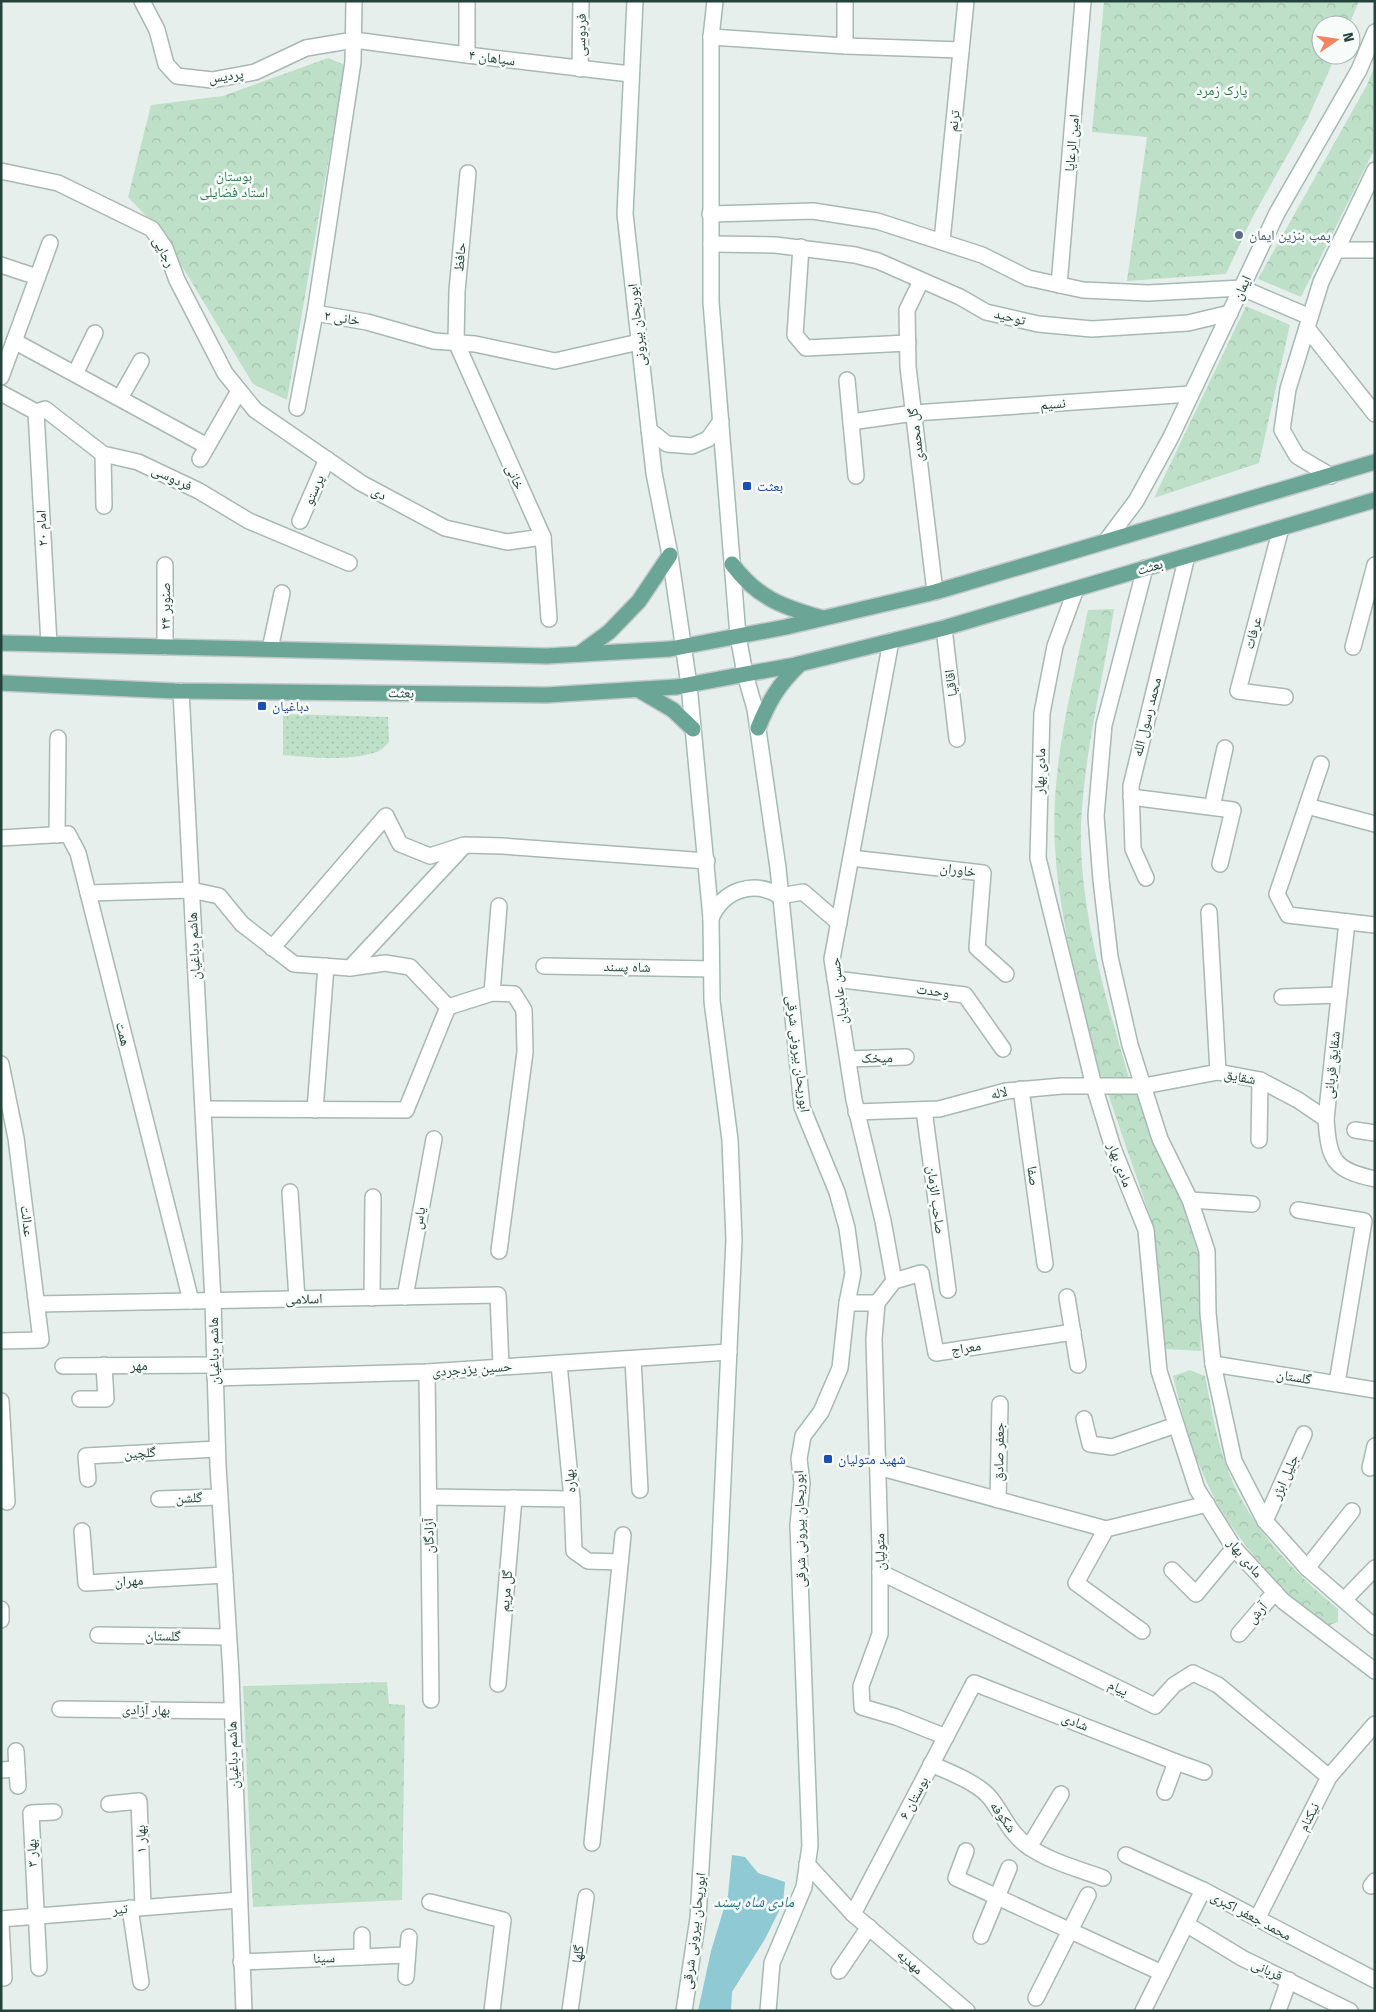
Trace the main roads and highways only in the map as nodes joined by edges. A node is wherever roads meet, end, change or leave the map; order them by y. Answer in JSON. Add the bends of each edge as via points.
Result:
{"nodes":[{"id":1,"x":1375,"y":462,"type":"edge"},
{"id":2,"x":1375,"y":500,"type":"edge"},
{"id":3,"x":670,"y":555,"type":"road end"},
{"id":4,"x":732,"y":564,"type":"road end"},
{"id":5,"x":823,"y":618,"type":"junction"},
{"id":6,"x":1,"y":643,"type":"edge"},
{"id":7,"x":578,"y":654,"type":"junction"},
{"id":8,"x":801,"y":663,"type":"junction"},
{"id":9,"x":1,"y":682,"type":"edge"},
{"id":10,"x":637,"y":689,"type":"junction"},
{"id":11,"x":758,"y":728,"type":"road end"},
{"id":12,"x":693,"y":729,"type":"road end"}],
"edges":[{"from":1,"to":5,"type":"main road","via":[[934,592]]},
{"from":2,"to":8,"type":"main road","name":"بعثت","via":[[944,628]]},
{"from":3,"to":7,"type":"main road","via":[[639,601],[608,632]]},
{"from":4,"to":5,"type":"main road","via":[[760,594],[785,608]]},
{"from":5,"to":7,"type":"main road","via":[[670,649]]},
{"from":6,"to":7,"type":"main road","via":[[538,656]]},
{"from":8,"to":10,"type":"main road","name":"بعثت","via":[[689,685]]},
{"from":8,"to":11,"type":"main road","via":[[782,680]]},
{"from":9,"to":10,"type":"main road","name":"بعثت","via":[[181,691],[546,695]]},
{"from":10,"to":12,"type":"main road","via":[[673,710]]}]}
